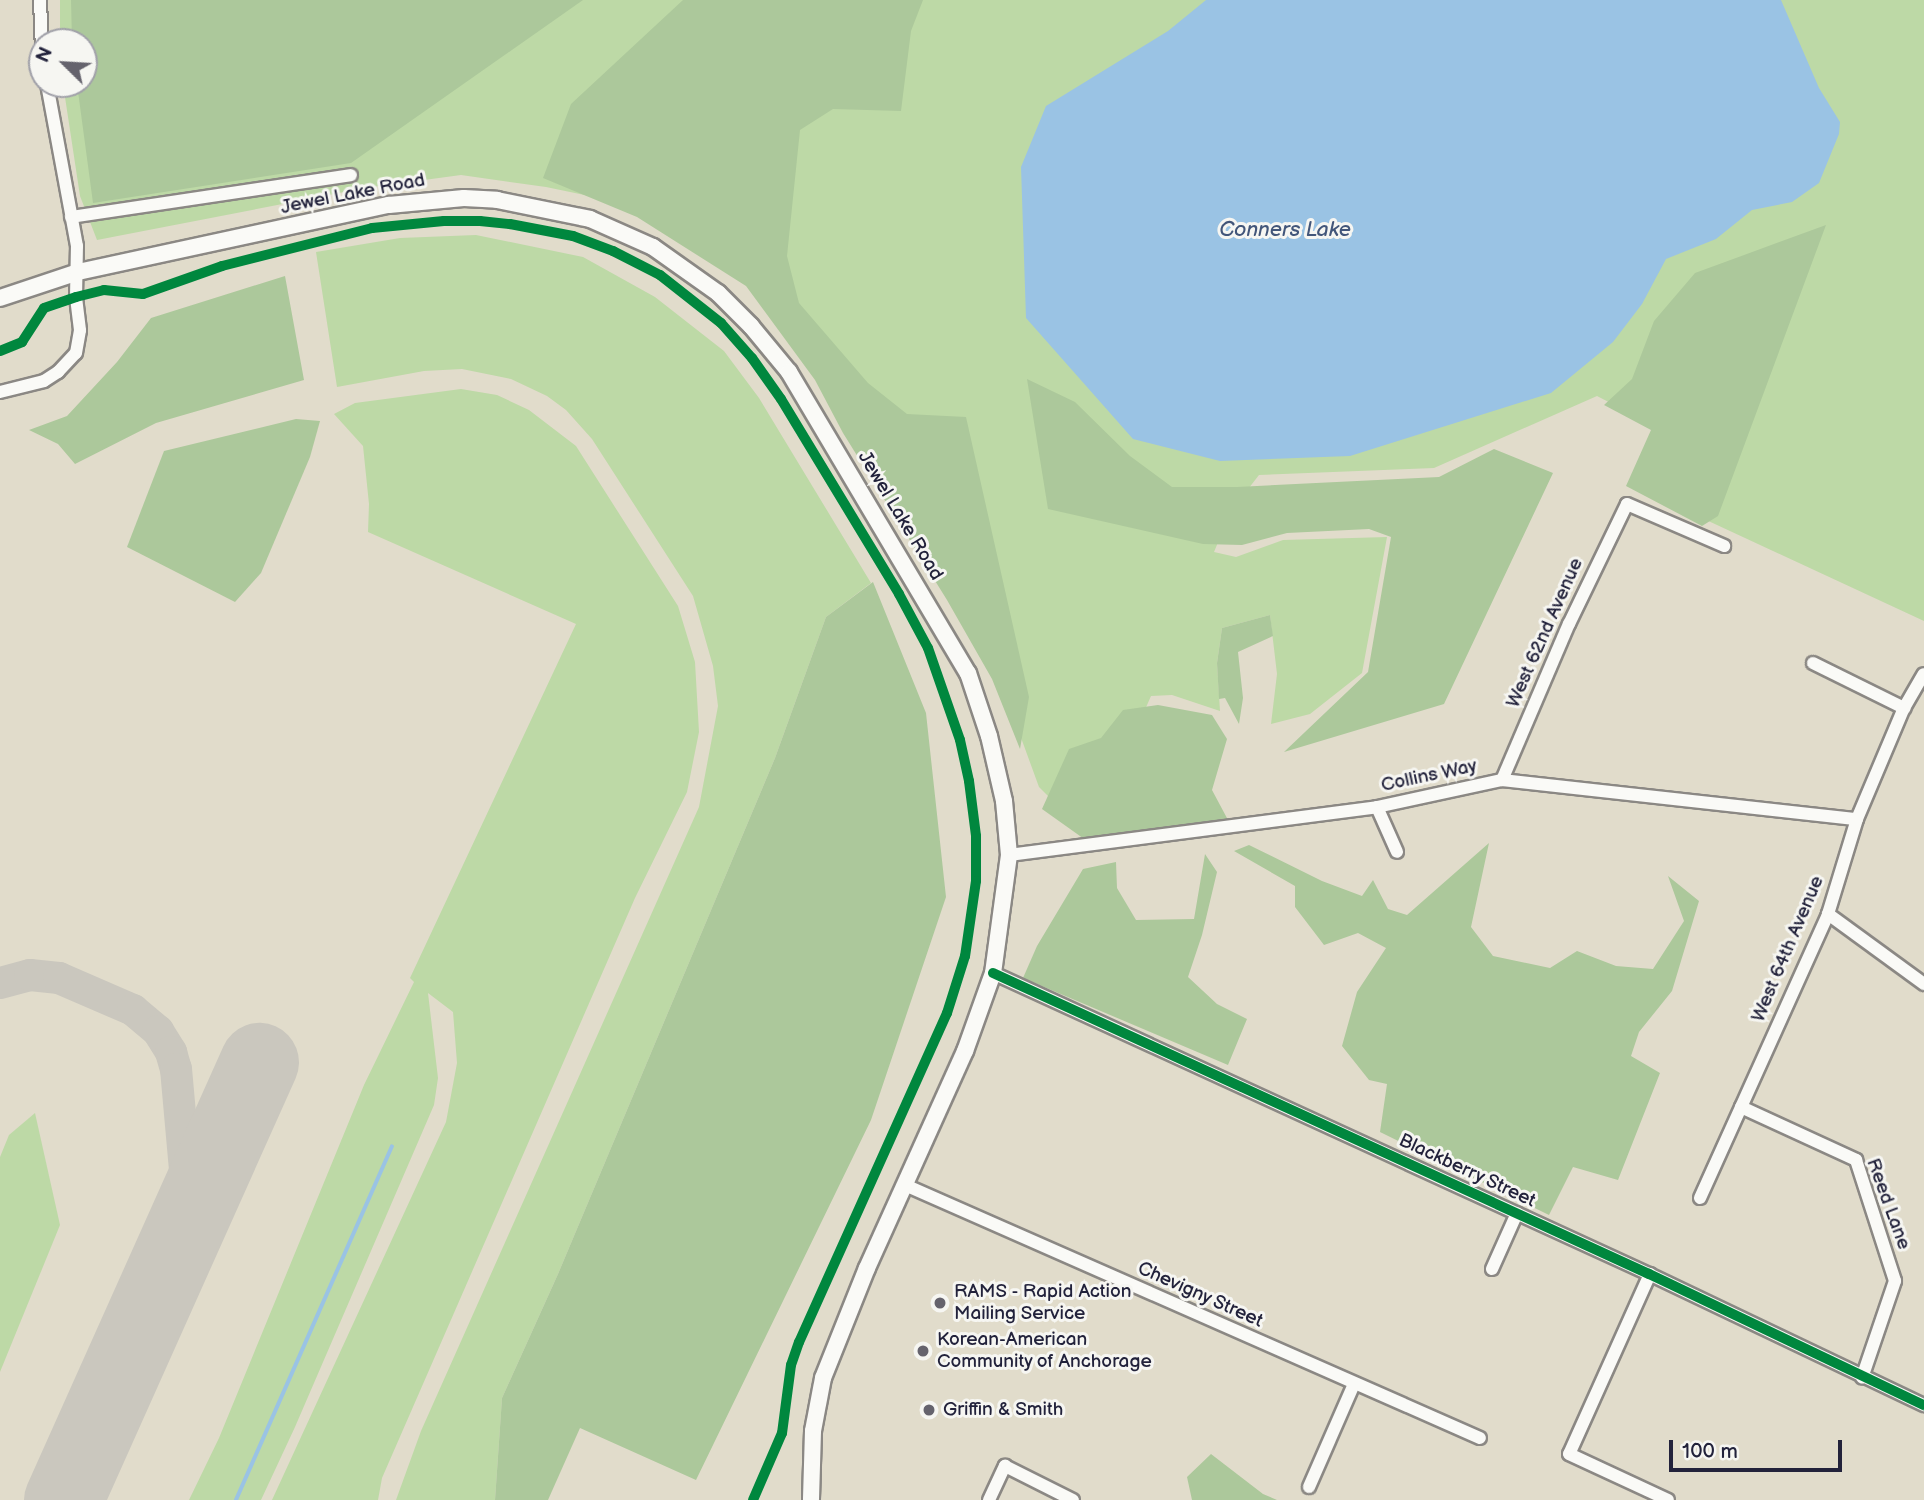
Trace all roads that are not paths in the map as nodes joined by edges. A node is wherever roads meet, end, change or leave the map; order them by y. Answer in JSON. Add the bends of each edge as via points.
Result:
{"nodes":[{"id":1,"x":40,"y":0,"type":"edge"},
{"id":2,"x":41,"y":28,"type":"edge"},
{"id":3,"x":50,"y":98,"type":"edge"},
{"id":4,"x":351,"y":175,"type":"dead end"},
{"id":5,"x":71,"y":217,"type":"junction"},
{"id":6,"x":79,"y":272,"type":"junction"},
{"id":7,"x":0,"y":290,"type":"edge"},
{"id":8,"x":23,"y":291,"type":"junction"},
{"id":9,"x":0,"y":298,"type":"edge"},
{"id":10,"x":0,"y":392,"type":"edge"},
{"id":11,"x":1724,"y":546,"type":"dead end"},
{"id":12,"x":1814,"y":663,"type":"dead end"},
{"id":13,"x":1924,"y":674,"type":"edge"},
{"id":14,"x":1904,"y":708,"type":"junction"},
{"id":15,"x":1502,"y":780,"type":"junction"},
{"id":16,"x":1377,"y":807,"type":"junction"},
{"id":17,"x":1857,"y":819,"type":"junction"},
{"id":18,"x":1397,"y":852,"type":"dead end"},
{"id":19,"x":1009,"y":855,"type":"junction"},
{"id":20,"x":1828,"y":914,"type":"junction"},
{"id":21,"x":993,"y":973,"type":"junction"},
{"id":22,"x":1924,"y":984,"type":"edge"},
{"id":23,"x":1741,"y":1107,"type":"junction"},
{"id":24,"x":905,"y":1185,"type":"junction"},
{"id":25,"x":1700,"y":1198,"type":"dead end"},
{"id":26,"x":1517,"y":1213,"type":"junction"},
{"id":27,"x":1492,"y":1269,"type":"dead end"},
{"id":28,"x":1650,"y":1274,"type":"junction"},
{"id":29,"x":1861,"y":1378,"type":"junction"},
{"id":30,"x":1354,"y":1384,"type":"junction"},
{"id":31,"x":1924,"y":1405,"type":"edge"},
{"id":32,"x":1480,"y":1438,"type":"dead end"},
{"id":33,"x":1309,"y":1487,"type":"dead end"},
{"id":34,"x":811,"y":1500,"type":"edge"},
{"id":35,"x":989,"y":1500,"type":"edge"},
{"id":36,"x":1073,"y":1500,"type":"edge"},
{"id":37,"x":1668,"y":1500,"type":"edge"}],
"edges":[{"from":1,"to":2,"type":"street"},
{"from":3,"to":5,"type":"street"},
{"from":4,"to":5,"type":"street"},
{"from":5,"to":6,"type":"street"},
{"from":6,"to":8,"type":"main road","name":"Jewel Lake Road"},
{"from":6,"to":10,"type":"street","via":[[76,353],[44,381]]},
{"from":6,"to":19,"type":"main road","name":"Jewel Lake Road","via":[[389,205],[464,198],[590,219],[653,247],[718,293],[789,372],[942,628],[968,673],[989,736],[1004,801]]},
{"from":7,"to":8,"type":"main road"},
{"from":8,"to":9,"type":"main road","name":"Jewel Lake Road"},
{"from":11,"to":15,"type":"street","name":"West 62nd Avenue","via":[[1626,504]]},
{"from":12,"to":14,"type":"street"},
{"from":13,"to":14,"type":"street","name":"West 64th Avenue"},
{"from":14,"to":17,"type":"street","name":"West 64th Avenue"},
{"from":15,"to":16,"type":"street","name":"Collins Way"},
{"from":15,"to":17,"type":"street","name":"Collins Way"},
{"from":16,"to":18,"type":"street"},
{"from":16,"to":19,"type":"street","name":"Collins Way"},
{"from":17,"to":20,"type":"street","name":"West 64th Avenue"},
{"from":19,"to":21,"type":"main road","name":"Jewel Lake Road"},
{"from":20,"to":22,"type":"street"},
{"from":20,"to":23,"type":"street","name":"West 64th Avenue"},
{"from":21,"to":24,"type":"main road","name":"Jewel Lake Road"},
{"from":21,"to":26,"type":"street","name":"Blackberry Street"},
{"from":23,"to":25,"type":"street","name":"West 64th Avenue"},
{"from":23,"to":29,"type":"street","name":"Reed Lane","via":[[1856,1160],[1895,1281]]},
{"from":24,"to":30,"type":"street","name":"Chevigny Street"},
{"from":24,"to":34,"type":"main road","name":"Jewel Lake Road","via":[[823,1378],[812,1443]]},
{"from":26,"to":27,"type":"street"},
{"from":26,"to":28,"type":"street","name":"Blackberry Street"},
{"from":28,"to":29,"type":"street","name":"Blackberry Street"},
{"from":28,"to":37,"type":"street","via":[[1569,1454]]},
{"from":29,"to":31,"type":"street","name":"Blackberry Street"},
{"from":30,"to":32,"type":"street","name":"Chevigny Street"},
{"from":30,"to":33,"type":"street"},
{"from":35,"to":36,"type":"street","via":[[1005,1466]]}]}
